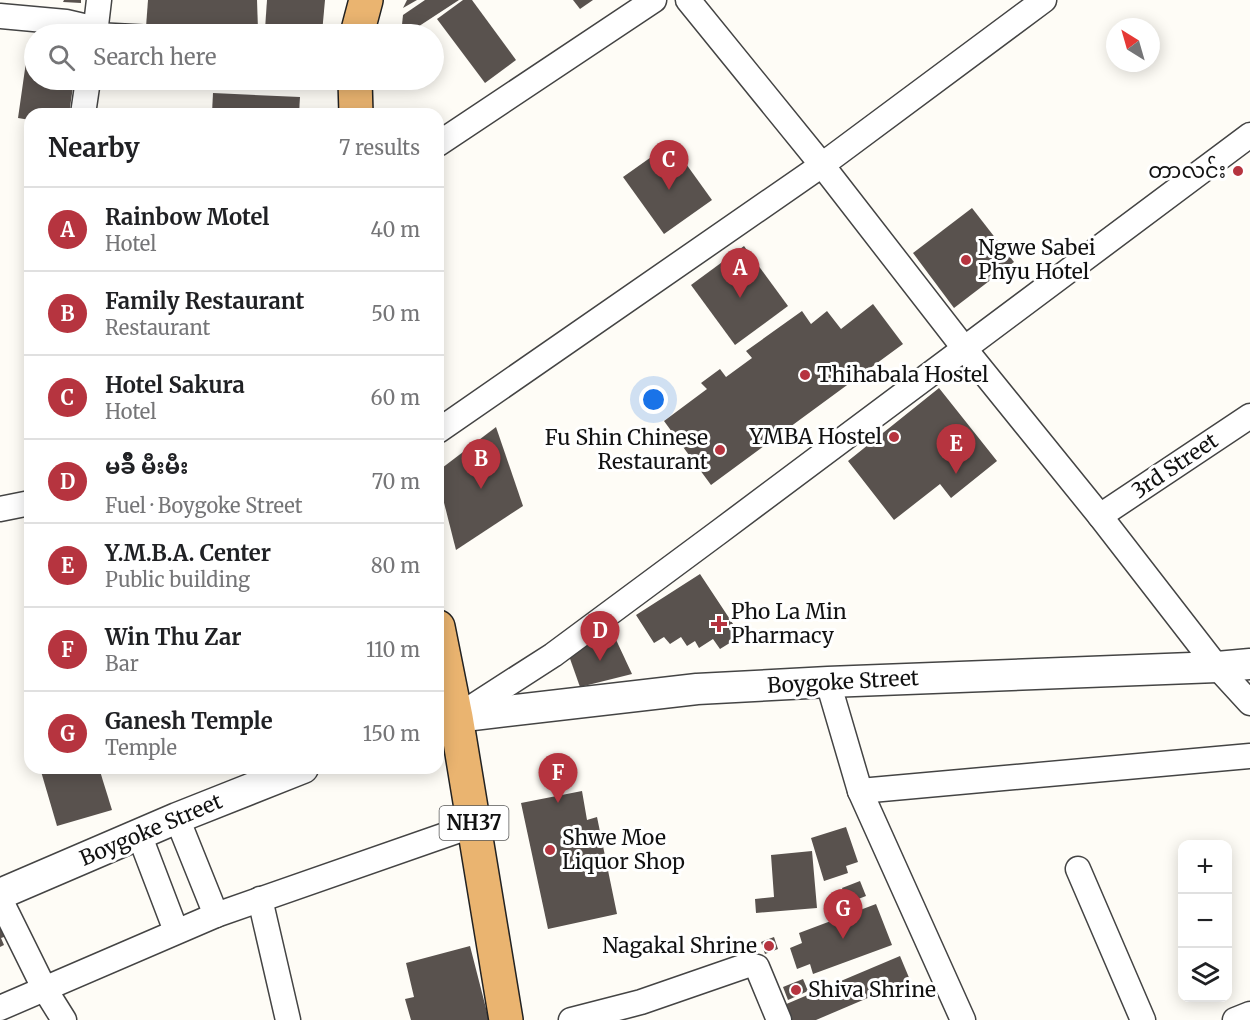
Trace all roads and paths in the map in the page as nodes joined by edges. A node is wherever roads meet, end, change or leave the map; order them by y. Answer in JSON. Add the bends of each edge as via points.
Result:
{"nodes":[{"id":1,"x":99,"y":0,"type":"edge"},
{"id":2,"x":366,"y":0,"type":"edge"},
{"id":3,"x":654,"y":0,"type":"edge"},
{"id":4,"x":688,"y":0,"type":"edge"},
{"id":5,"x":1044,"y":0,"type":"edge"},
{"id":6,"x":0,"y":16,"type":"edge"},
{"id":7,"x":72,"y":24,"type":"edge"},
{"id":8,"x":97,"y":24,"type":"edge"},
{"id":9,"x":360,"y":24,"type":"edge"},
{"id":10,"x":87,"y":90,"type":"edge"},
{"id":11,"x":356,"y":90,"type":"edge"},
{"id":12,"x":84,"y":108,"type":"edge"},
{"id":13,"x":356,"y":108,"type":"edge"},
{"id":14,"x":1250,"y":135,"type":"edge"},
{"id":15,"x":444,"y":140,"type":"edge"},
{"id":16,"x":822,"y":165,"type":"junction"},
{"id":17,"x":964,"y":348,"type":"junction"},
{"id":18,"x":1250,"y":416,"type":"edge"},
{"id":19,"x":444,"y":427,"type":"edge"},
{"id":20,"x":24,"y":504,"type":"edge"},
{"id":21,"x":0,"y":509,"type":"edge"},
{"id":22,"x":1100,"y":516,"type":"junction"},
{"id":23,"x":1250,"y":664,"type":"edge"},
{"id":24,"x":1217,"y":667,"type":"junction"},
{"id":25,"x":828,"y":682,"type":"junction"},
{"id":26,"x":444,"y":689,"type":"edge"},
{"id":27,"x":1250,"y":703,"type":"edge"},
{"id":28,"x":447,"y":720,"type":"edge"},
{"id":29,"x":1250,"y":756,"type":"edge"},
{"id":30,"x":285,"y":774,"type":"edge"},
{"id":31,"x":860,"y":791,"type":"junction"},
{"id":32,"x":177,"y":818,"type":"junction"},
{"id":33,"x":474,"y":825,"type":"junction"},
{"id":34,"x":139,"y":834,"type":"junction"},
{"id":35,"x":1078,"y":869,"type":"dead end"},
{"id":36,"x":0,"y":894,"type":"edge"},
{"id":37,"x":0,"y":899,"type":"edge"},
{"id":38,"x":260,"y":900,"type":"junction"},
{"id":39,"x":216,"y":915,"type":"junction"},
{"id":40,"x":176,"y":931,"type":"junction"},
{"id":41,"x":44,"y":988,"type":"junction"},
{"id":42,"x":0,"y":1008,"type":"edge"},
{"id":43,"x":644,"y":1011,"type":"edge"},
{"id":44,"x":1250,"y":1014,"type":"edge"},
{"id":45,"x":64,"y":1020,"type":"edge"},
{"id":46,"x":288,"y":1020,"type":"edge"},
{"id":47,"x":506,"y":1020,"type":"edge"},
{"id":48,"x":571,"y":1020,"type":"edge"},
{"id":49,"x":780,"y":1020,"type":"edge"},
{"id":50,"x":963,"y":1020,"type":"edge"},
{"id":51,"x":1143,"y":1020,"type":"edge"},
{"id":52,"x":1235,"y":1020,"type":"edge"}],
"edges":[{"from":1,"to":8,"type":"street"},
{"from":2,"to":9,"type":"highway"},
{"from":3,"to":15,"type":"street"},
{"from":4,"to":16,"type":"street"},
{"from":5,"to":16,"type":"street"},
{"from":6,"to":7,"type":"street"},
{"from":10,"to":12,"type":"street"},
{"from":11,"to":13,"type":"highway"},
{"from":14,"to":17,"type":"street"},
{"from":16,"to":17,"type":"street"},
{"from":16,"to":19,"type":"street"},
{"from":17,"to":22,"type":"street"},
{"from":17,"to":28,"type":"street","via":[[553,655]]},
{"from":18,"to":22,"type":"street","name":"3rd Street"},
{"from":20,"to":21,"type":"street"},
{"from":22,"to":24,"type":"street"},
{"from":23,"to":24,"type":"street","name":"Boygoke Street"},
{"from":24,"to":25,"type":"street","name":"Boygoke Street"},
{"from":24,"to":27,"type":"street"},
{"from":25,"to":28,"type":"street","name":"Boygoke Street","via":[[697,689]]},
{"from":25,"to":31,"type":"street"},
{"from":26,"to":28,"type":"highway","number":"NH37"},
{"from":28,"to":33,"type":"highway","number":"NH37"},
{"from":29,"to":31,"type":"street"},
{"from":30,"to":32,"type":"street","name":"Boygoke Street"},
{"from":31,"to":50,"type":"street"},
{"from":32,"to":34,"type":"street","name":"Boygoke Street"},
{"from":32,"to":39,"type":"street"},
{"from":33,"to":38,"type":"street"},
{"from":33,"to":47,"type":"highway","number":"NH37"},
{"from":34,"to":36,"type":"street","name":"Boygoke Street"},
{"from":34,"to":40,"type":"street"},
{"from":35,"to":51,"type":"street"},
{"from":37,"to":41,"type":"street"},
{"from":38,"to":39,"type":"street"},
{"from":38,"to":46,"type":"street"},
{"from":39,"to":40,"type":"street"},
{"from":40,"to":41,"type":"street"},
{"from":41,"to":42,"type":"street"},
{"from":41,"to":45,"type":"street"},
{"from":43,"to":48,"type":"street"},
{"from":43,"to":49,"type":"street","via":[[748,965],[756,967]]},
{"from":44,"to":52,"type":"street"}]}
